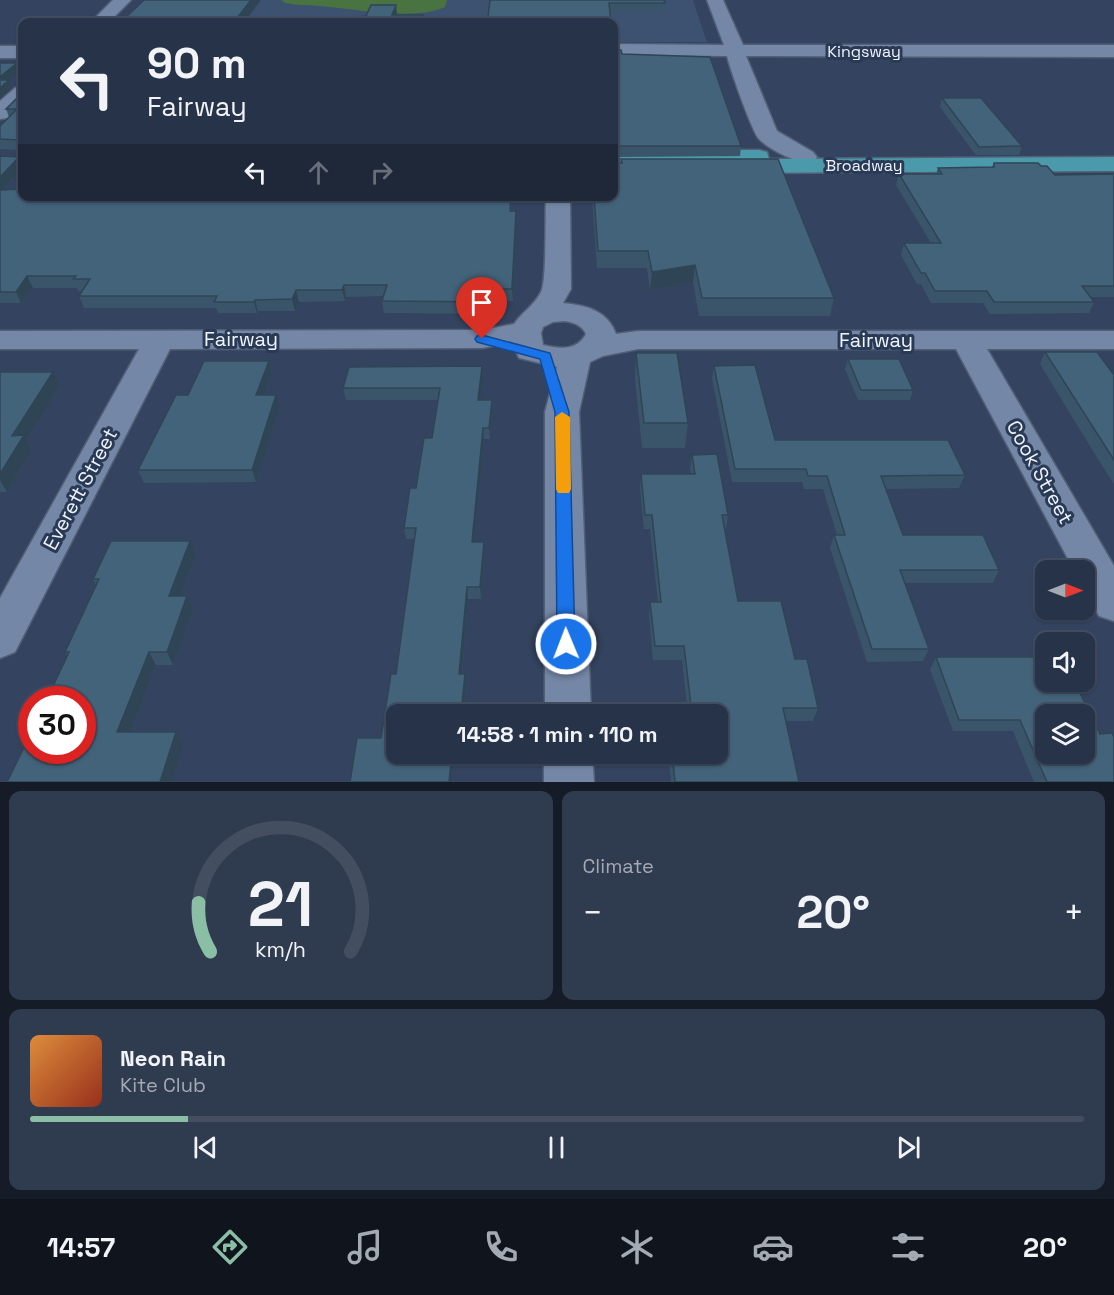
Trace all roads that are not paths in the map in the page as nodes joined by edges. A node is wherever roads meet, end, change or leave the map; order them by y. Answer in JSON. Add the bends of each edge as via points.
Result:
{"nodes":[{"id":1,"x":123,"y":0,"type":"edge"},
{"id":2,"x":715,"y":0,"type":"edge"},
{"id":3,"x":103,"y":18,"type":"edge"},
{"id":4,"x":618,"y":50,"type":"edge"},
{"id":5,"x":734,"y":51,"type":"junction"},
{"id":6,"x":1114,"y":51,"type":"edge"},
{"id":7,"x":0,"y":52,"type":"edge"},
{"id":8,"x":18,"y":52,"type":"edge"},
{"id":9,"x":18,"y":96,"type":"edge"},
{"id":10,"x":0,"y":113,"type":"edge"},
{"id":11,"x":805,"y":157,"type":"junction"},
{"id":12,"x":1114,"y":157,"type":"edge"},
{"id":13,"x":618,"y":158,"type":"edge"},
{"id":14,"x":1114,"y":164,"type":"edge"},
{"id":15,"x":618,"y":166,"type":"edge"},
{"id":16,"x":557,"y":201,"type":"edge"},
{"id":17,"x":561,"y":337,"type":"junction"},
{"id":18,"x":160,"y":339,"type":"junction"},
{"id":19,"x":0,"y":340,"type":"edge"},
{"id":20,"x":966,"y":340,"type":"junction"},
{"id":21,"x":1114,"y":340,"type":"edge"},
{"id":22,"x":1114,"y":604,"type":"edge"},
{"id":23,"x":0,"y":639,"type":"edge"},
{"id":24,"x":568,"y":704,"type":"edge"},
{"id":25,"x":568,"y":764,"type":"edge"},
{"id":26,"x":569,"y":782,"type":"edge"}],
"edges":[{"from":1,"to":3,"type":"street"},
{"from":2,"to":5,"type":"street"},
{"from":4,"to":5,"type":"street","name":"Kingsway"},
{"from":5,"to":6,"type":"street","name":"Kingsway"},
{"from":5,"to":11,"type":"street","via":[[768,135]]},
{"from":7,"to":8,"type":"street"},
{"from":9,"to":10,"type":"street"},
{"from":11,"to":12,"type":"main road","name":"Broadway"},
{"from":11,"to":13,"type":"main road","name":"Broadway"},
{"from":14,"to":15,"type":"main road","name":"Broadway"},
{"from":16,"to":17,"type":"street"},
{"from":17,"to":18,"type":"street","name":"Fairway"},
{"from":17,"to":20,"type":"street","name":"Fairway"},
{"from":17,"to":24,"type":"street"},
{"from":18,"to":19,"type":"street","name":"Fairway"},
{"from":18,"to":23,"type":"street","name":"Everett Street"},
{"from":20,"to":21,"type":"street","name":"Fairway"},
{"from":20,"to":22,"type":"street","name":"Cook Street"},
{"from":25,"to":26,"type":"street"}]}
